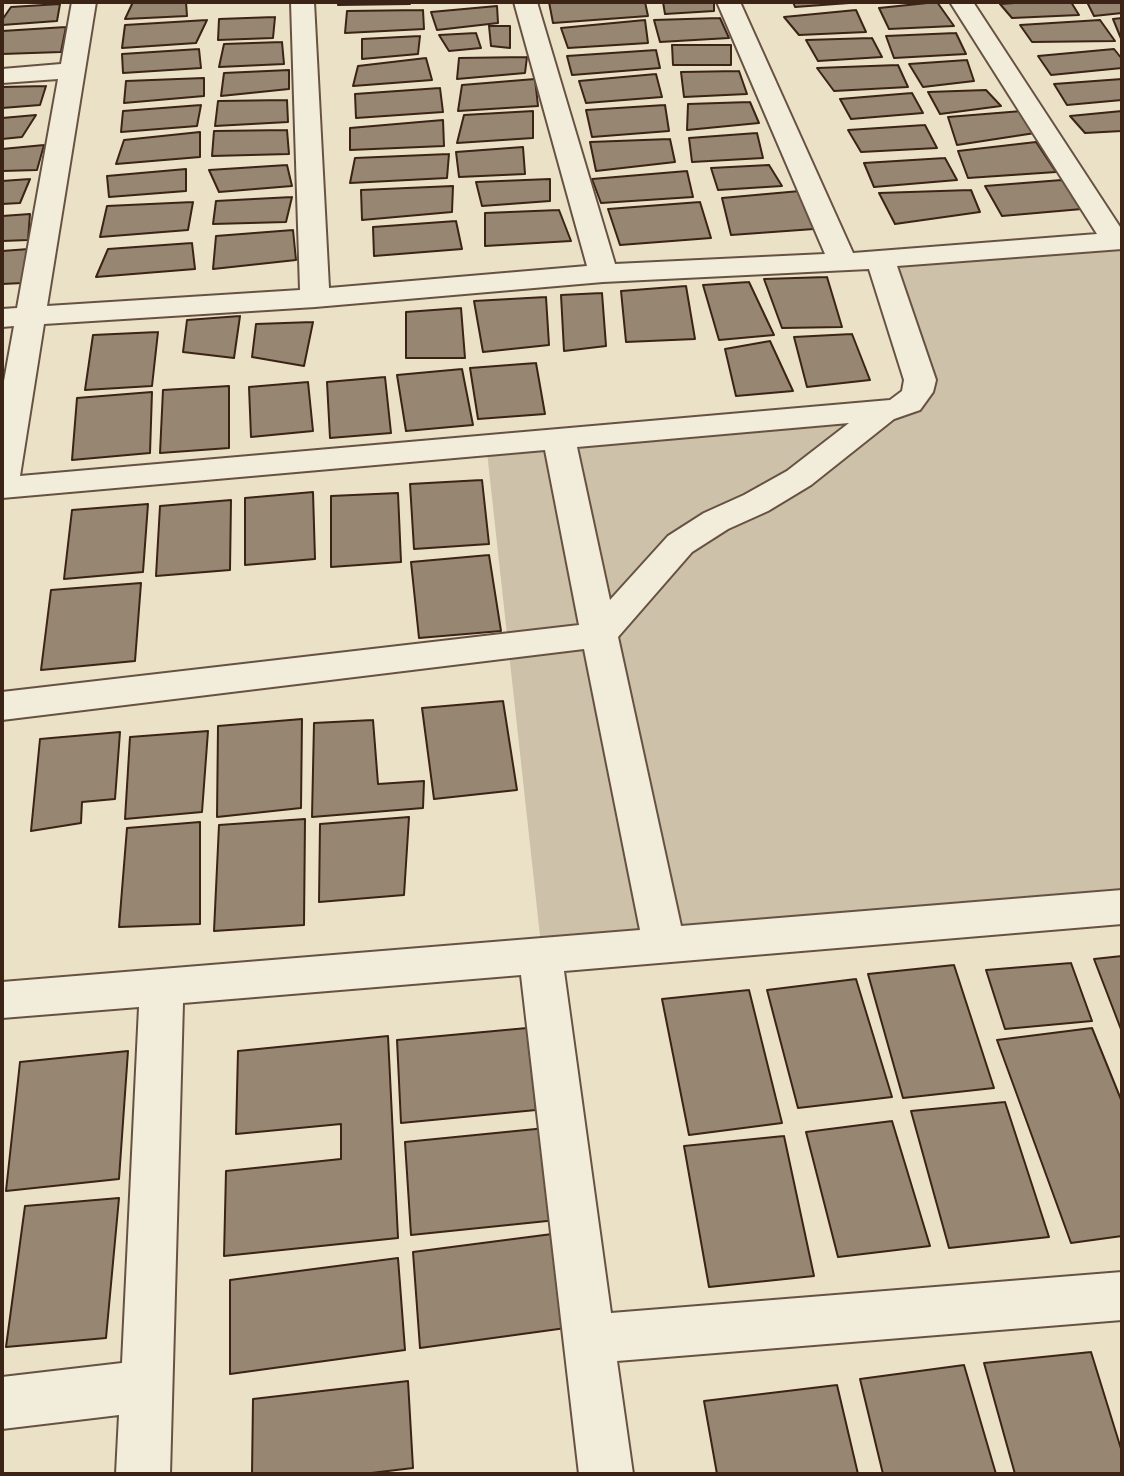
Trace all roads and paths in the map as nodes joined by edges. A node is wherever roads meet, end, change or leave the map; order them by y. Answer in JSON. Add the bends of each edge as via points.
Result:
{"nodes":[{"id":1,"x":84,"y":2,"type":"edge"},
{"id":2,"x":302,"y":2,"type":"edge"},
{"id":3,"x":525,"y":2,"type":"edge"},
{"id":4,"x":728,"y":2,"type":"edge"},
{"id":5,"x":962,"y":2,"type":"edge"},
{"id":6,"x":72,"y":71,"type":"junction"},
{"id":7,"x":2,"y":76,"type":"edge"},
{"id":8,"x":1119,"y":241,"type":"edge"},
{"id":9,"x":880,"y":260,"type":"junction"},
{"id":10,"x":843,"y":262,"type":"junction"},
{"id":11,"x":603,"y":273,"type":"junction"},
{"id":12,"x":315,"y":298,"type":"junction"},
{"id":13,"x":32,"y":317,"type":"junction"},
{"id":14,"x":2,"y":318,"type":"edge"},
{"id":15,"x":883,"y":412,"type":"junction"},
{"id":16,"x":559,"y":439,"type":"junction"},
{"id":17,"x":2,"y":482,"type":"edge"},
{"id":18,"x":2,"y":488,"type":"edge"},
{"id":19,"x":599,"y":635,"type":"junction"},
{"id":20,"x":2,"y":706,"type":"edge"},
{"id":21,"x":1122,"y":906,"type":"edge"},
{"id":22,"x":664,"y":945,"type":"junction"},
{"id":23,"x":540,"y":956,"type":"junction"},
{"id":24,"x":162,"y":987,"type":"junction"},
{"id":25,"x":2,"y":1000,"type":"edge"},
{"id":26,"x":1122,"y":1296,"type":"edge"},
{"id":27,"x":589,"y":1339,"type":"junction"},
{"id":28,"x":148,"y":1386,"type":"junction"},
{"id":29,"x":2,"y":1403,"type":"edge"},
{"id":30,"x":143,"y":1474,"type":"edge"},
{"id":31,"x":606,"y":1474,"type":"edge"}],
"edges":[{"from":1,"to":6,"type":"street"},
{"from":2,"to":12,"type":"street"},
{"from":3,"to":11,"type":"street"},
{"from":4,"to":10,"type":"street"},
{"from":5,"to":8,"type":"street"},
{"from":6,"to":7,"type":"street"},
{"from":6,"to":13,"type":"street"},
{"from":8,"to":9,"type":"street"},
{"from":9,"to":10,"type":"street"},
{"from":9,"to":15,"type":"street","via":[[920,380],[909,403]]},
{"from":10,"to":11,"type":"street"},
{"from":11,"to":12,"type":"street"},
{"from":12,"to":13,"type":"street"},
{"from":13,"to":14,"type":"street"},
{"from":13,"to":17,"type":"street"},
{"from":15,"to":16,"type":"street"},
{"from":15,"to":19,"type":"street","via":[[799,478],[680,544]]},
{"from":16,"to":18,"type":"street"},
{"from":16,"to":19,"type":"street"},
{"from":19,"to":20,"type":"street"},
{"from":19,"to":22,"type":"street"},
{"from":21,"to":22,"type":"street"},
{"from":22,"to":23,"type":"street"},
{"from":23,"to":24,"type":"street"},
{"from":23,"to":27,"type":"street"},
{"from":24,"to":25,"type":"street"},
{"from":24,"to":28,"type":"street"},
{"from":26,"to":27,"type":"street"},
{"from":27,"to":31,"type":"street"},
{"from":28,"to":29,"type":"street"},
{"from":28,"to":30,"type":"street"}]}
